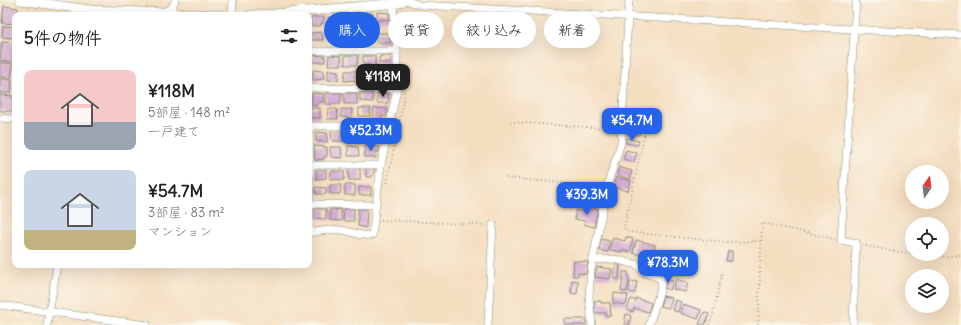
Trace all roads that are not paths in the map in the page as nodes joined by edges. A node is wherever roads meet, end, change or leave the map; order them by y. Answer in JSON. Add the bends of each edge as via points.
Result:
{"nodes":[{"id":1,"x":20,"y":0,"type":"edge"},
{"id":2,"x":175,"y":0,"type":"edge"},
{"id":3,"x":233,"y":0,"type":"edge"},
{"id":4,"x":405,"y":0,"type":"edge"},
{"id":5,"x":629,"y":0,"type":"edge"},
{"id":6,"x":856,"y":0,"type":"edge"},
{"id":7,"x":389,"y":2,"type":"edge"},
{"id":8,"x":349,"y":4,"type":"edge"},
{"id":9,"x":98,"y":12,"type":"edge"},
{"id":10,"x":163,"y":12,"type":"edge"},
{"id":11,"x":232,"y":12,"type":"edge"},
{"id":12,"x":294,"y":12,"type":"edge"},
{"id":13,"x":628,"y":16,"type":"junction"},
{"id":14,"x":854,"y":28,"type":"junction"},
{"id":15,"x":961,"y":35,"type":"edge"},
{"id":16,"x":312,"y":51,"type":"edge"},
{"id":17,"x":397,"y":51,"type":"junction"},
{"id":18,"x":312,"y":88,"type":"edge"},
{"id":19,"x":401,"y":89,"type":"junction"},
{"id":20,"x":0,"y":118,"type":"edge"},
{"id":21,"x":12,"y":119,"type":"edge"},
{"id":22,"x":312,"y":126,"type":"edge"},
{"id":23,"x":390,"y":126,"type":"junction"},
{"id":24,"x":312,"y":165,"type":"edge"},
{"id":25,"x":381,"y":165,"type":"junction"},
{"id":26,"x":312,"y":204,"type":"edge"},
{"id":27,"x":375,"y":205,"type":"junction"},
{"id":28,"x":493,"y":225,"type":"road end"},
{"id":29,"x":312,"y":232,"type":"edge"},
{"id":30,"x":593,"y":260,"type":"junction"},
{"id":31,"x":56,"y":268,"type":"edge"},
{"id":32,"x":0,"y":305,"type":"edge"},
{"id":33,"x":49,"y":312,"type":"junction"},
{"id":34,"x":47,"y":325,"type":"edge"},
{"id":35,"x":147,"y":325,"type":"edge"},
{"id":36,"x":488,"y":325,"type":"edge"},
{"id":37,"x":592,"y":325,"type":"edge"},
{"id":38,"x":649,"y":325,"type":"edge"},
{"id":39,"x":853,"y":325,"type":"edge"}],
"edges":[{"from":1,"to":9,"type":"street"},
{"from":2,"to":10,"type":"street","via":[[172,8]]},
{"from":3,"to":11,"type":"street"},
{"from":4,"to":7,"type":"street","via":[[400,3]]},
{"from":4,"to":13,"type":"street","via":[[420,5]]},
{"from":5,"to":13,"type":"street"},
{"from":6,"to":14,"type":"street"},
{"from":7,"to":8,"type":"street"},
{"from":7,"to":17,"type":"street"},
{"from":8,"to":12,"type":"street"},
{"from":13,"to":14,"type":"street"},
{"from":13,"to":30,"type":"street","via":[[621,143],[607,186]]},
{"from":14,"to":15,"type":"street"},
{"from":14,"to":39,"type":"street","via":[[841,240],[856,243]]},
{"from":16,"to":17,"type":"street"},
{"from":17,"to":19,"type":"street"},
{"from":18,"to":19,"type":"street"},
{"from":19,"to":23,"type":"street"},
{"from":20,"to":21,"type":"street"},
{"from":22,"to":23,"type":"street"},
{"from":23,"to":25,"type":"street"},
{"from":24,"to":25,"type":"street"},
{"from":25,"to":27,"type":"street"},
{"from":26,"to":27,"type":"street"},
{"from":27,"to":29,"type":"street","via":[[372,235],[330,229]]},
{"from":28,"to":36,"type":"street"},
{"from":30,"to":37,"type":"street","via":[[589,296]]},
{"from":30,"to":38,"type":"street","via":[[614,259],[638,265],[643,272],[662,279]]},
{"from":31,"to":33,"type":"street"},
{"from":32,"to":33,"type":"street"},
{"from":33,"to":34,"type":"street"},
{"from":33,"to":35,"type":"street"}]}
